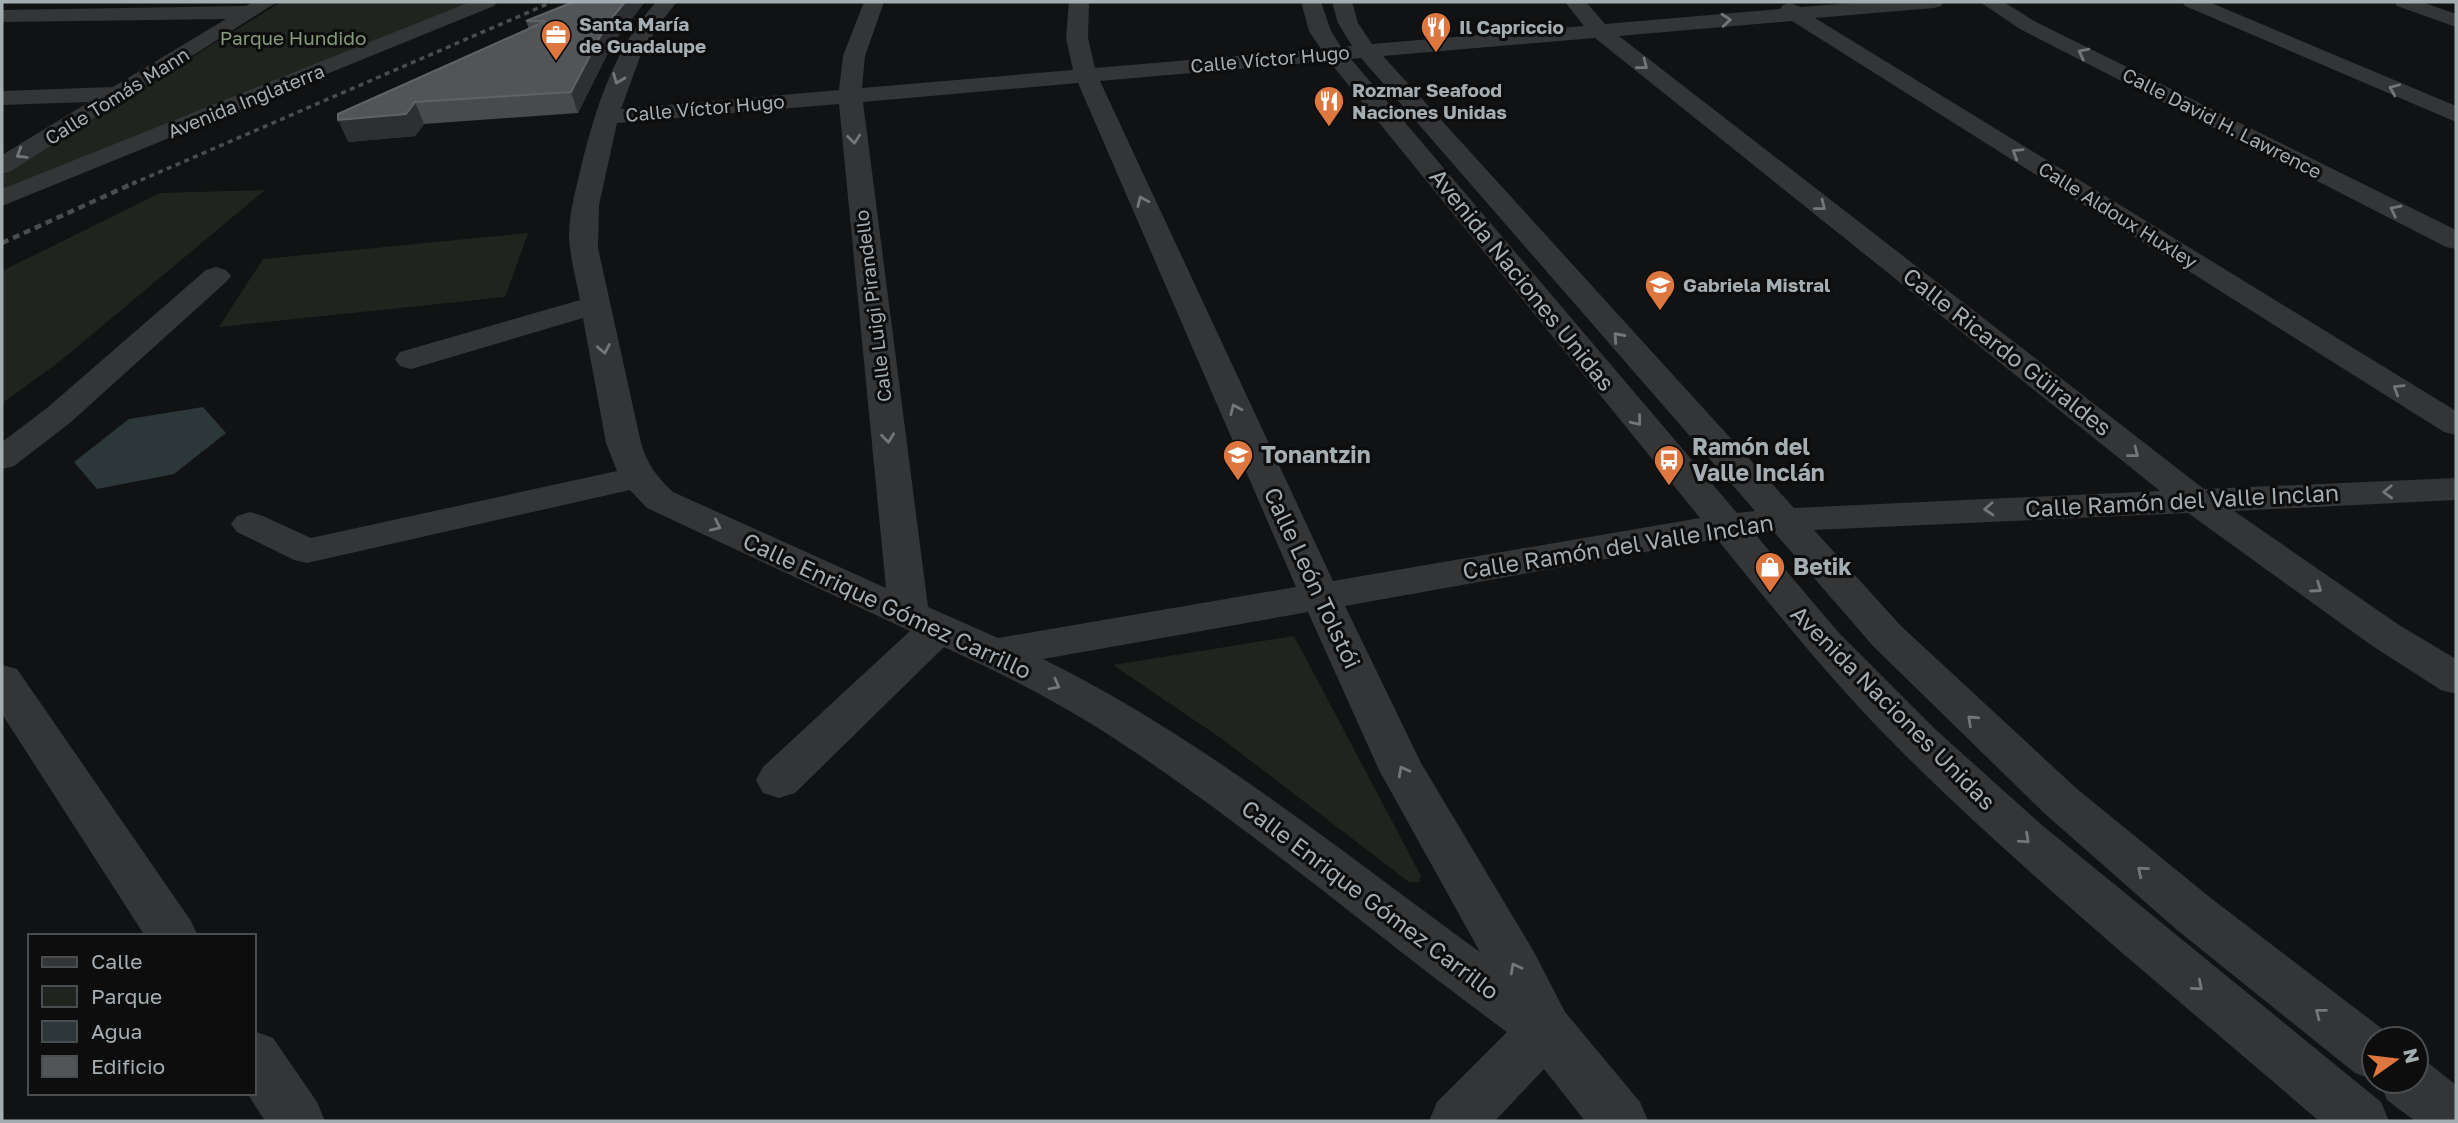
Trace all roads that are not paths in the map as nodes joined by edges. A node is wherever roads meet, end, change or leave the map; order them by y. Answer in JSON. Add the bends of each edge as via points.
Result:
{"nodes":[{"id":1,"x":487,"y":2,"type":"edge"},
{"id":2,"x":667,"y":2,"type":"edge"},
{"id":3,"x":874,"y":2,"type":"edge"},
{"id":4,"x":1079,"y":2,"type":"edge"},
{"id":5,"x":1311,"y":2,"type":"edge"},
{"id":6,"x":1342,"y":2,"type":"edge"},
{"id":7,"x":1576,"y":2,"type":"edge"},
{"id":8,"x":1934,"y":2,"type":"edge"},
{"id":9,"x":1990,"y":2,"type":"edge"},
{"id":10,"x":2192,"y":2,"type":"edge"},
{"id":11,"x":2404,"y":2,"type":"edge"},
{"id":12,"x":259,"y":7,"type":"edge"},
{"id":13,"x":1789,"y":8,"type":"edge"},
{"id":14,"x":2,"y":16,"type":"edge"},
{"id":15,"x":2456,"y":21,"type":"edge"},
{"id":16,"x":1600,"y":31,"type":"junction"},
{"id":17,"x":1350,"y":52,"type":"junction"},
{"id":18,"x":1086,"y":75,"type":"junction"},
{"id":19,"x":121,"y":94,"type":"junction"},
{"id":20,"x":850,"y":96,"type":"junction"},
{"id":21,"x":2,"y":98,"type":"edge"},
{"id":22,"x":2456,"y":116,"type":"edge"},
{"id":23,"x":606,"y":117,"type":"junction"},
{"id":24,"x":2,"y":166,"type":"edge"},
{"id":25,"x":44,"y":184,"type":"junction"},
{"id":26,"x":2,"y":198,"type":"edge"},
{"id":27,"x":2,"y":204,"type":"edge"},
{"id":28,"x":2456,"y":241,"type":"edge"},
{"id":29,"x":216,"y":276,"type":"dead end"},
{"id":30,"x":596,"y":305,"type":"junction"},
{"id":31,"x":411,"y":359,"type":"dead end"},
{"id":32,"x":2456,"y":425,"type":"edge"},
{"id":33,"x":2,"y":459,"type":"edge"},
{"id":34,"x":636,"y":478,"type":"junction"},
{"id":35,"x":2456,"y":489,"type":"edge"},
{"id":36,"x":2193,"y":499,"type":"junction"},
{"id":37,"x":1780,"y":520,"type":"junction"},
{"id":38,"x":250,"y":524,"type":"dead end"},
{"id":39,"x":1724,"y":526,"type":"junction"},
{"id":40,"x":1321,"y":598,"type":"junction"},
{"id":41,"x":924,"y":621,"type":"junction"},
{"id":42,"x":996,"y":653,"type":"junction"},
{"id":43,"x":2456,"y":679,"type":"edge"},
{"id":44,"x":2,"y":680,"type":"edge"},
{"id":45,"x":779,"y":780,"type":"dead end"},
{"id":46,"x":172,"y":934,"type":"edge"},
{"id":47,"x":1546,"y":1029,"type":"junction"},
{"id":48,"x":2360,"y":1044,"type":"edge"},
{"id":49,"x":256,"y":1059,"type":"edge"},
{"id":50,"x":2425,"y":1095,"type":"edge"},
{"id":51,"x":2456,"y":1119,"type":"edge"},
{"id":52,"x":297,"y":1121,"type":"edge"},
{"id":53,"x":1457,"y":1121,"type":"edge"},
{"id":54,"x":1620,"y":1121,"type":"edge"},
{"id":55,"x":2361,"y":1121,"type":"edge"}],
"edges":[{"from":1,"to":25,"type":"street","name":"Avenida Inglaterra"},
{"from":2,"to":23,"type":"street","name":"Calle Enrique Gómez Carrillo","one_way":true,"via":[[625,61]]},
{"from":3,"to":20,"type":"street","name":"Calle Luigi Pirandello","via":[[853,56]]},
{"from":4,"to":18,"type":"street","name":"Calle León Tolstói","via":[[1077,38]]},
{"from":5,"to":17,"type":"street","name":"Avenida Naciones Unidas","via":[[1320,31]]},
{"from":6,"to":17,"type":"street","name":"Avenida Naciones Unidas"},
{"from":7,"to":16,"type":"street","name":"Calle Ricardo Güiraldes"},
{"from":8,"to":13,"type":"street","name":"Calle Víctor Hugo"},
{"from":28,"to":9,"type":"street","name":"Calle David H. Lawrence","one_way":true,"via":[[2039,32]]},
{"from":22,"to":10,"type":"street","one_way":true},
{"from":11,"to":15,"type":"street"},
{"from":12,"to":14,"type":"street"},
{"from":12,"to":19,"type":"street","name":"Calle Tomás Mann"},
{"from":16,"to":13,"type":"street","name":"Calle Víctor Hugo","one_way":true},
{"from":32,"to":13,"type":"street","name":"Calle Aldoux Huxley","one_way":true},
{"from":16,"to":17,"type":"street","name":"Calle Víctor Hugo"},
{"from":16,"to":36,"type":"street","name":"Calle Ricardo Güiraldes","one_way":true},
{"from":17,"to":18,"type":"street","name":"Calle Víctor Hugo"},
{"from":37,"to":17,"type":"street","name":"Avenida Naciones Unidas","one_way":true},
{"from":17,"to":39,"type":"street","name":"Avenida Naciones Unidas","one_way":true},
{"from":18,"to":20,"type":"street","name":"Calle Víctor Hugo"},
{"from":40,"to":18,"type":"street","name":"Calle León Tolstói","one_way":true},
{"from":19,"to":21,"type":"street"},
{"from":19,"to":24,"type":"street","name":"Calle Tomás Mann","one_way":true},
{"from":20,"to":23,"type":"street","name":"Calle Víctor Hugo"},
{"from":20,"to":41,"type":"street","name":"Calle Luigi Pirandello","one_way":true},
{"from":23,"to":30,"type":"street","name":"Calle Enrique Gómez Carrillo","via":[[582,221]]},
{"from":25,"to":26,"type":"street","name":"Avenida Inglaterra"},
{"from":25,"to":27,"type":"street","name":"Avenida Inglaterra"},
{"from":29,"to":33,"type":"street","via":[[60,415]]},
{"from":30,"to":31,"type":"street"},
{"from":30,"to":34,"type":"street","name":"Calle Enrique Gómez Carrillo","one_way":true,"via":[[626,455]]},
{"from":34,"to":38,"type":"street","via":[[307,551]]},
{"from":34,"to":41,"type":"street","name":"Calle Enrique Gómez Carrillo","one_way":true,"via":[[660,500]]},
{"from":35,"to":36,"type":"street","name":"Calle Ramón del Valle Inclan","one_way":true},
{"from":36,"to":37,"type":"street","name":"Calle Ramón del Valle Inclan","one_way":true},
{"from":36,"to":43,"type":"street","name":"Calle Ricardo Güiraldes","one_way":true,"via":[[2385,635]]},
{"from":37,"to":39,"type":"street","name":"Calle Ramón del Valle Inclan"},
{"from":48,"to":37,"type":"street","name":"Avenida Naciones Unidas","one_way":true,"via":[[2169,894],[2055,796],[1886,636]]},
{"from":39,"to":40,"type":"street","name":"Calle Ramón del Valle Inclan"},
{"from":39,"to":55,"type":"street","name":"Avenida Naciones Unidas","one_way":true,"via":[[1824,643],[1930,751],[2057,867]]},
{"from":40,"to":42,"type":"street","name":"Calle Ramón del Valle Inclan"},
{"from":47,"to":40,"type":"street","name":"Calle León Tolstói","one_way":true,"via":[[1402,770]]},
{"from":41,"to":42,"type":"street","name":"Calle Enrique Gómez Carrillo"},
{"from":41,"to":45,"type":"street","via":[[888,674]]},
{"from":42,"to":47,"type":"street","name":"Calle Enrique Gómez Carrillo","one_way":true,"via":[[1104,712],[1257,813],[1469,976]]},
{"from":44,"to":46,"type":"street"},
{"from":47,"to":53,"type":"street"},
{"from":47,"to":54,"type":"street","name":"Calle León Tolstói"},
{"from":49,"to":52,"type":"street"},
{"from":50,"to":51,"type":"street"}]}
